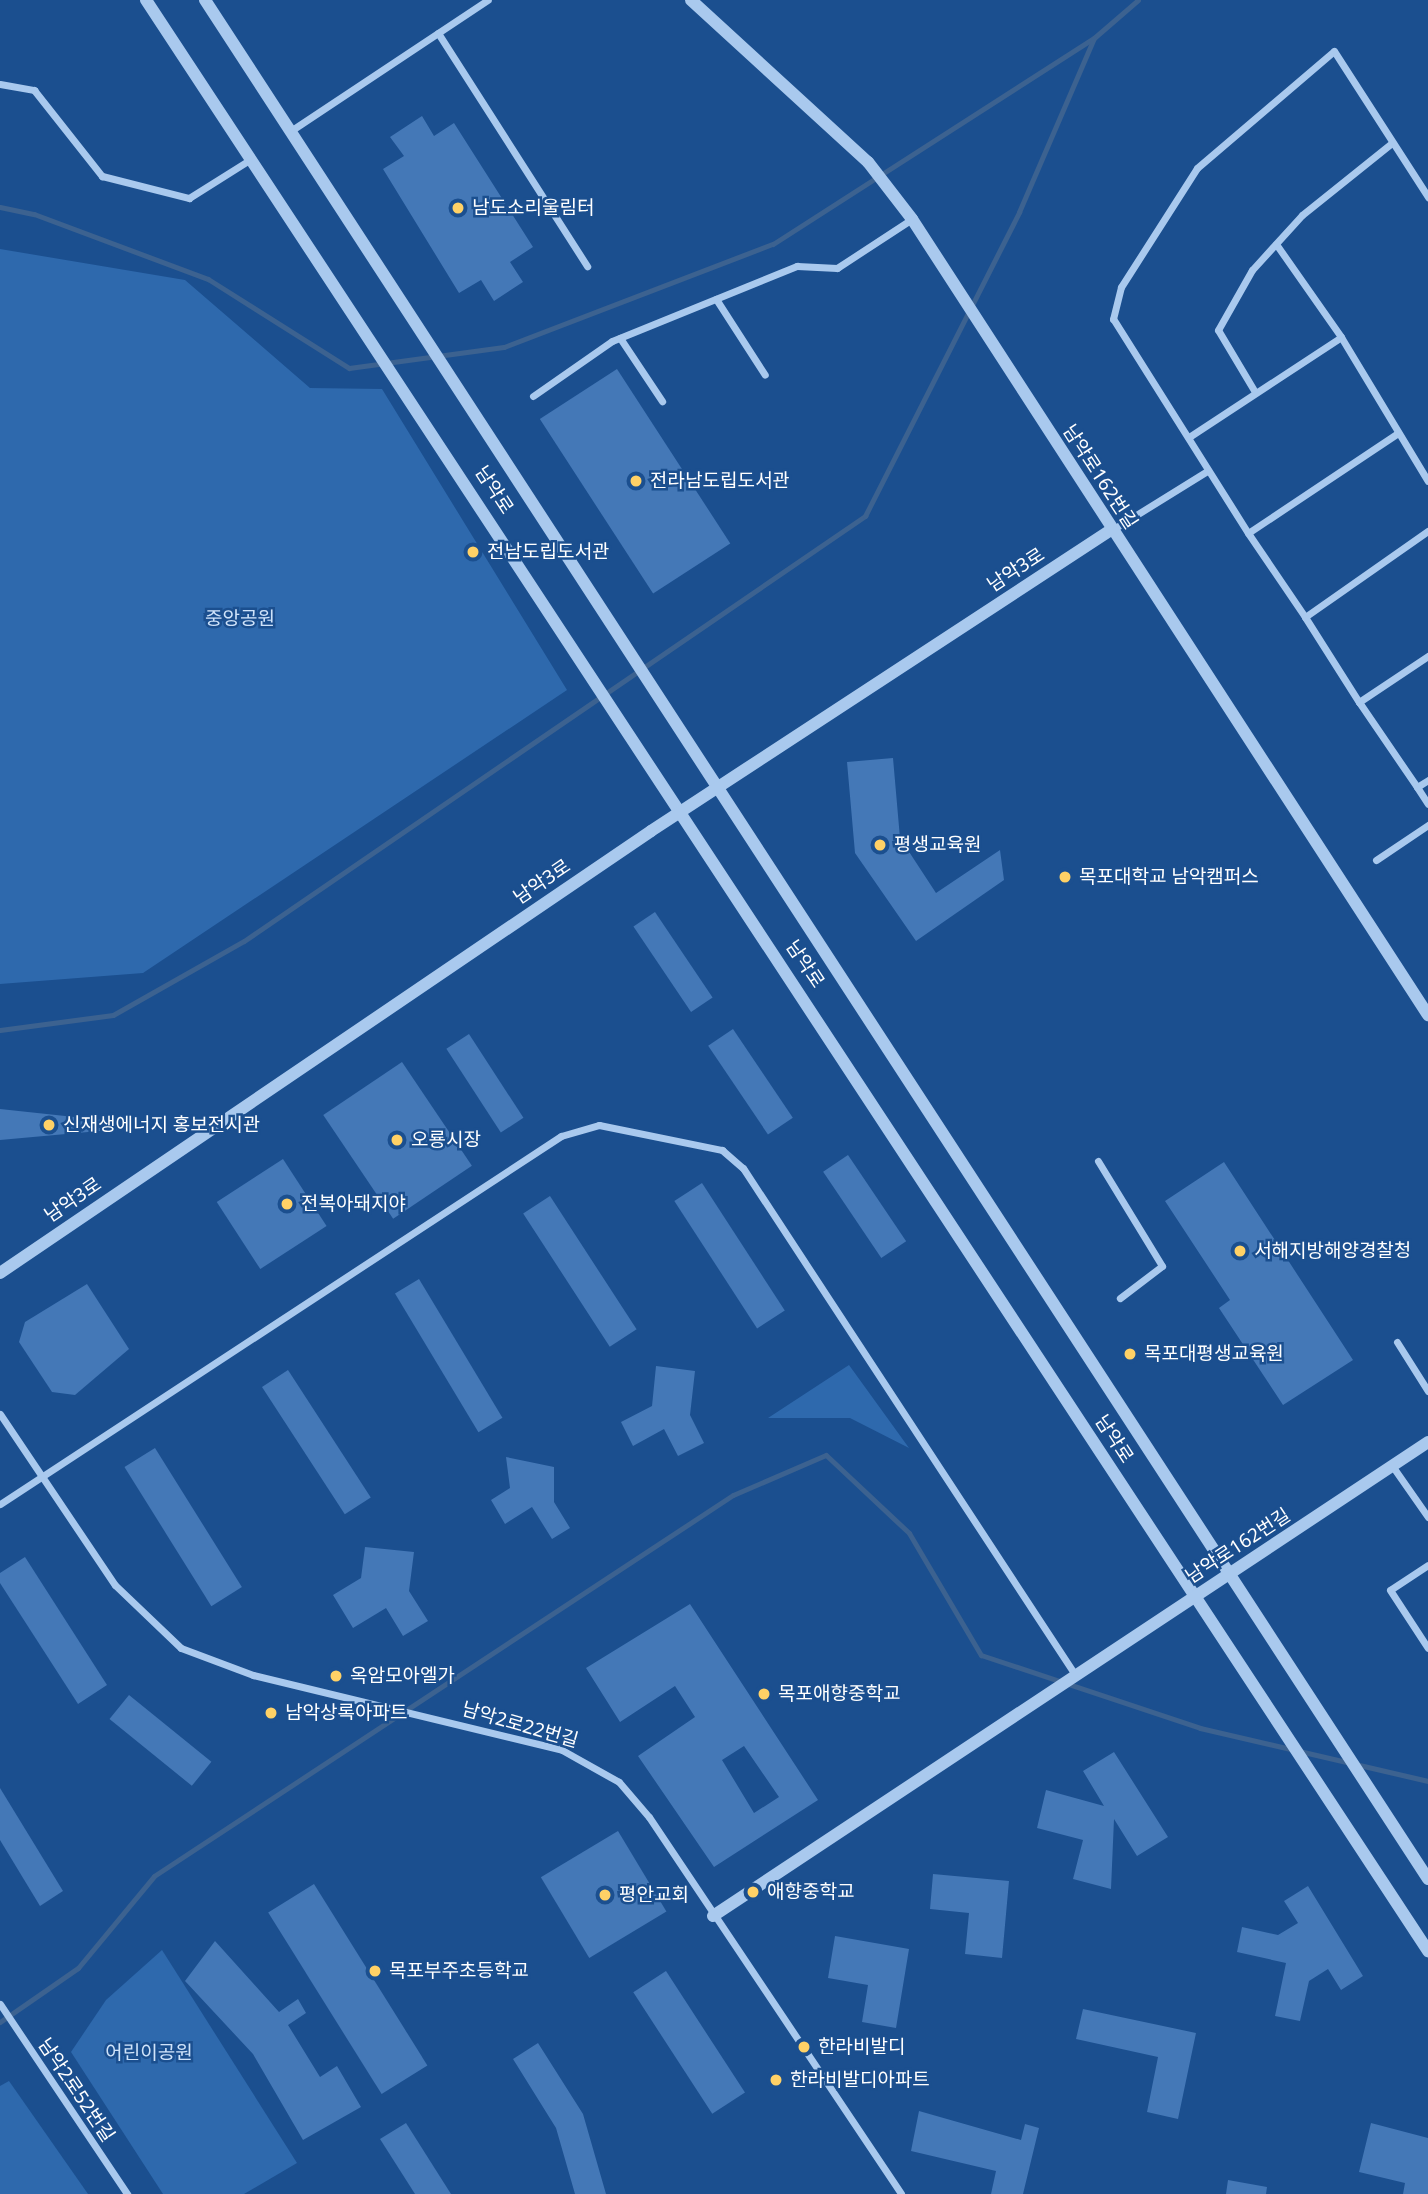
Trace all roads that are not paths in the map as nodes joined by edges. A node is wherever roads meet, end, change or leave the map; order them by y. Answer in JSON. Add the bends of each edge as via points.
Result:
{"nodes":[{"id":1,"x":146,"y":0,"type":"edge"},
{"id":2,"x":205,"y":0,"type":"edge"},
{"id":3,"x":488,"y":0,"type":"edge"},
{"id":4,"x":691,"y":0,"type":"edge"},
{"id":5,"x":438,"y":33,"type":"junction"},
{"id":6,"x":0,"y":84,"type":"edge"},
{"id":7,"x":292,"y":130,"type":"junction"},
{"id":8,"x":1392,"y":143,"type":"junction"},
{"id":9,"x":251,"y":159,"type":"junction"},
{"id":10,"x":1428,"y":197,"type":"edge"},
{"id":11,"x":908,"y":214,"type":"junction"},
{"id":12,"x":1276,"y":244,"type":"junction"},
{"id":13,"x":587,"y":266,"type":"dead end"},
{"id":14,"x":716,"y":299,"type":"junction"},
{"id":15,"x":1341,"y":337,"type":"junction"},
{"id":16,"x":620,"y":338,"type":"junction"},
{"id":17,"x":765,"y":375,"type":"dead end"},
{"id":18,"x":1255,"y":392,"type":"junction"},
{"id":19,"x":533,"y":397,"type":"dead end"},
{"id":20,"x":662,"y":401,"type":"dead end"},
{"id":21,"x":1398,"y":433,"type":"junction"},
{"id":22,"x":1189,"y":437,"type":"junction"},
{"id":23,"x":1207,"y":471,"type":"junction"},
{"id":24,"x":1428,"y":481,"type":"edge"},
{"id":25,"x":1111,"y":530,"type":"junction"},
{"id":26,"x":1428,"y":531,"type":"edge"},
{"id":27,"x":1248,"y":533,"type":"junction"},
{"id":28,"x":1304,"y":617,"type":"junction"},
{"id":29,"x":1428,"y":656,"type":"edge"},
{"id":30,"x":1359,"y":702,"type":"junction"},
{"id":31,"x":1428,"y":780,"type":"edge"},
{"id":32,"x":1417,"y":787,"type":"junction"},
{"id":33,"x":716,"y":789,"type":"junction"},
{"id":34,"x":1428,"y":804,"type":"edge"},
{"id":35,"x":680,"y":814,"type":"junction"},
{"id":36,"x":1428,"y":825,"type":"edge"},
{"id":37,"x":1376,"y":860,"type":"dead end"},
{"id":38,"x":1428,"y":1016,"type":"edge"},
{"id":39,"x":1098,"y":1161,"type":"dead end"},
{"id":40,"x":0,"y":1273,"type":"edge"},
{"id":41,"x":1120,"y":1298,"type":"dead end"},
{"id":42,"x":1397,"y":1342,"type":"dead end"},
{"id":43,"x":1428,"y":1391,"type":"edge"},
{"id":44,"x":0,"y":1413,"type":"edge"},
{"id":45,"x":1428,"y":1442,"type":"edge"},
{"id":46,"x":1394,"y":1467,"type":"junction"},
{"id":47,"x":42,"y":1477,"type":"junction"},
{"id":48,"x":0,"y":1504,"type":"edge"},
{"id":49,"x":1428,"y":1517,"type":"edge"},
{"id":50,"x":1428,"y":1565,"type":"edge"},
{"id":51,"x":1228,"y":1576,"type":"junction"},
{"id":52,"x":1194,"y":1597,"type":"junction"},
{"id":53,"x":1428,"y":1648,"type":"edge"},
{"id":54,"x":1070,"y":1675,"type":"junction"},
{"id":55,"x":1428,"y":1879,"type":"edge"},
{"id":56,"x":713,"y":1916,"type":"junction"},
{"id":57,"x":1428,"y":1951,"type":"edge"},
{"id":58,"x":0,"y":2004,"type":"edge"},
{"id":59,"x":127,"y":2194,"type":"edge"},
{"id":60,"x":901,"y":2194,"type":"edge"}],
"edges":[{"from":1,"to":9,"type":"street","name":"남악로"},
{"from":2,"to":7,"type":"street","name":"남악로"},
{"from":3,"to":5,"type":"street"},
{"from":4,"to":11,"type":"street","name":"남악로162번길","via":[[868,162]]},
{"from":5,"to":7,"type":"street"},
{"from":5,"to":13,"type":"street"},
{"from":6,"to":9,"type":"street","via":[[34,90],[102,176],[189,198]]},
{"from":7,"to":33,"type":"street","name":"남악로"},
{"from":8,"to":10,"type":"street"},
{"from":8,"to":12,"type":"street","via":[[1341,178]]},
{"from":8,"to":22,"type":"street","via":[[1334,51],[1197,168],[1156,227],[1121,287],[1113,319]]},
{"from":9,"to":35,"type":"street","name":"남악로"},
{"from":11,"to":14,"type":"street","via":[[837,268],[797,266]]},
{"from":11,"to":25,"type":"street","name":"남악로162번길"},
{"from":12,"to":15,"type":"street"},
{"from":12,"to":18,"type":"street","via":[[1252,270],[1217,330]]},
{"from":14,"to":16,"type":"street"},
{"from":14,"to":17,"type":"street"},
{"from":15,"to":18,"type":"street"},
{"from":15,"to":21,"type":"street"},
{"from":16,"to":19,"type":"street"},
{"from":16,"to":20,"type":"street"},
{"from":18,"to":22,"type":"street"},
{"from":21,"to":24,"type":"street"},
{"from":21,"to":27,"type":"street"},
{"from":22,"to":23,"type":"street"},
{"from":23,"to":25,"type":"street"},
{"from":23,"to":27,"type":"street"},
{"from":25,"to":33,"type":"street","name":"남악3로"},
{"from":25,"to":38,"type":"street","name":"남악로162번길"},
{"from":26,"to":28,"type":"street"},
{"from":27,"to":28,"type":"street"},
{"from":28,"to":30,"type":"street"},
{"from":29,"to":30,"type":"street"},
{"from":30,"to":32,"type":"street"},
{"from":31,"to":32,"type":"street"},
{"from":32,"to":34,"type":"street"},
{"from":33,"to":35,"type":"street","name":"남악3로"},
{"from":33,"to":51,"type":"street","name":"남악로"},
{"from":35,"to":40,"type":"street","name":"남악3로"},
{"from":35,"to":52,"type":"street","name":"남악로"},
{"from":36,"to":37,"type":"street"},
{"from":39,"to":41,"type":"street","via":[[1162,1266]]},
{"from":42,"to":43,"type":"street"},
{"from":44,"to":47,"type":"street","name":"남악2로22번길"},
{"from":45,"to":46,"type":"street","name":"남악로162번길"},
{"from":46,"to":49,"type":"street"},
{"from":46,"to":51,"type":"street","name":"남악로162번길"},
{"from":47,"to":48,"type":"street"},
{"from":47,"to":54,"type":"street","via":[[561,1136],[599,1125],[722,1150],[744,1168]]},
{"from":47,"to":56,"type":"street","name":"남악2로22번길","via":[[115,1585],[181,1648],[253,1675],[306,1684],[562,1750],[619,1782]]},
{"from":50,"to":53,"type":"street","via":[[1390,1590]]},
{"from":51,"to":52,"type":"street","name":"남악로162번길"},
{"from":51,"to":55,"type":"street","name":"남악로"},
{"from":52,"to":54,"type":"street","name":"남악로162번길"},
{"from":52,"to":57,"type":"street","name":"남악로"},
{"from":54,"to":56,"type":"street","name":"남악로162번길"},
{"from":56,"to":60,"type":"street","name":"남악2로22번길"},
{"from":58,"to":59,"type":"street","name":"남악2로52번길"}]}
